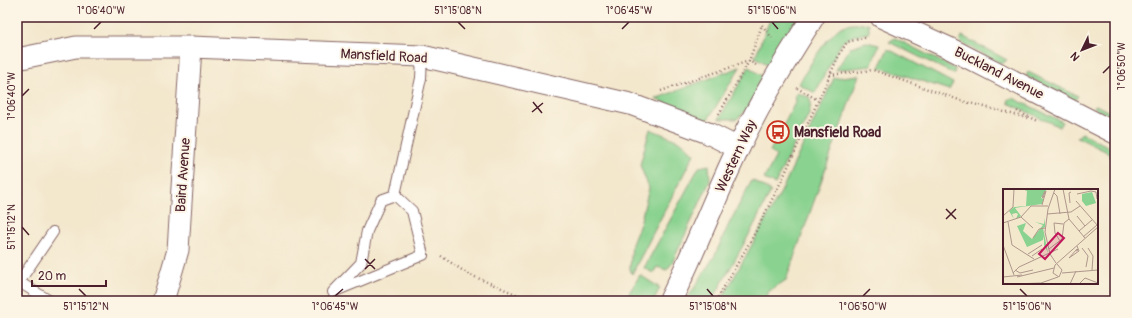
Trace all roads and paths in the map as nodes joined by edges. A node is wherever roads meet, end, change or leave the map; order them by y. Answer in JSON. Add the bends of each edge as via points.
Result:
{"nodes":[{"id":1,"x":813,"y":17,"type":"edge"},
{"id":2,"x":881,"y":17,"type":"edge"},
{"id":3,"x":868,"y":36,"type":"dead end"},
{"id":4,"x":776,"y":42,"type":"dead end"},
{"id":5,"x":191,"y":47,"type":"junction"},
{"id":6,"x":422,"y":56,"type":"junction"},
{"id":7,"x":17,"y":59,"type":"edge"},
{"id":8,"x":749,"y":61,"type":"junction"},
{"id":9,"x":830,"y":75,"type":"junction"},
{"id":10,"x":625,"y":103,"type":"junction"},
{"id":11,"x":1032,"y":119,"type":"dead end"},
{"id":12,"x":708,"y":133,"type":"junction"},
{"id":13,"x":1115,"y":133,"type":"edge"},
{"id":14,"x":738,"y":148,"type":"junction"},
{"id":15,"x":396,"y":195,"type":"junction"},
{"id":16,"x":53,"y":232,"type":"dead end"},
{"id":17,"x":423,"y":255,"type":"junction"},
{"id":18,"x":18,"y":283,"type":"edge"},
{"id":19,"x":50,"y":301,"type":"edge"},
{"id":20,"x":163,"y":301,"type":"edge"},
{"id":21,"x":520,"y":301,"type":"edge"},
{"id":22,"x":670,"y":301,"type":"edge"},
{"id":23,"x":716,"y":301,"type":"edge"}],
"edges":[{"from":1,"to":14,"type":"street","name":"Western Way"},
{"from":2,"to":13,"type":"street","name":"Buckland Avenue","via":[[949,48]]},
{"from":3,"to":9,"type":"path","via":[[847,42]]},
{"from":4,"to":8,"type":"path","via":[[762,25]]},
{"from":5,"to":6,"type":"street","name":"Mansfield Road"},
{"from":5,"to":7,"type":"street","name":"Mansfield Road","via":[[76,47]]},
{"from":5,"to":20,"type":"street","name":"Baird Avenue","via":[[178,250]]},
{"from":6,"to":10,"type":"street","name":"Mansfield Road"},
{"from":6,"to":15,"type":"lane","via":[[421,78]]},
{"from":8,"to":10,"type":"path"},
{"from":8,"to":12,"type":"path"},
{"from":9,"to":11,"type":"path","via":[[873,70],[962,101]]},
{"from":9,"to":23,"type":"path","via":[[778,189]]},
{"from":10,"to":12,"type":"street","name":"Mansfield Road"},
{"from":12,"to":14,"type":"street","name":"Mansfield Road"},
{"from":14,"to":22,"type":"street","name":"Western Way"},
{"from":15,"to":17,"type":"lane","via":[[412,211]]},
{"from":15,"to":17,"type":"lane","via":[[381,200],[367,231],[361,262],[333,292]]},
{"from":16,"to":18,"type":"lane"},
{"from":17,"to":21,"type":"path","via":[[442,256],[468,274],[518,295]]},
{"from":18,"to":19,"type":"lane"}]}
